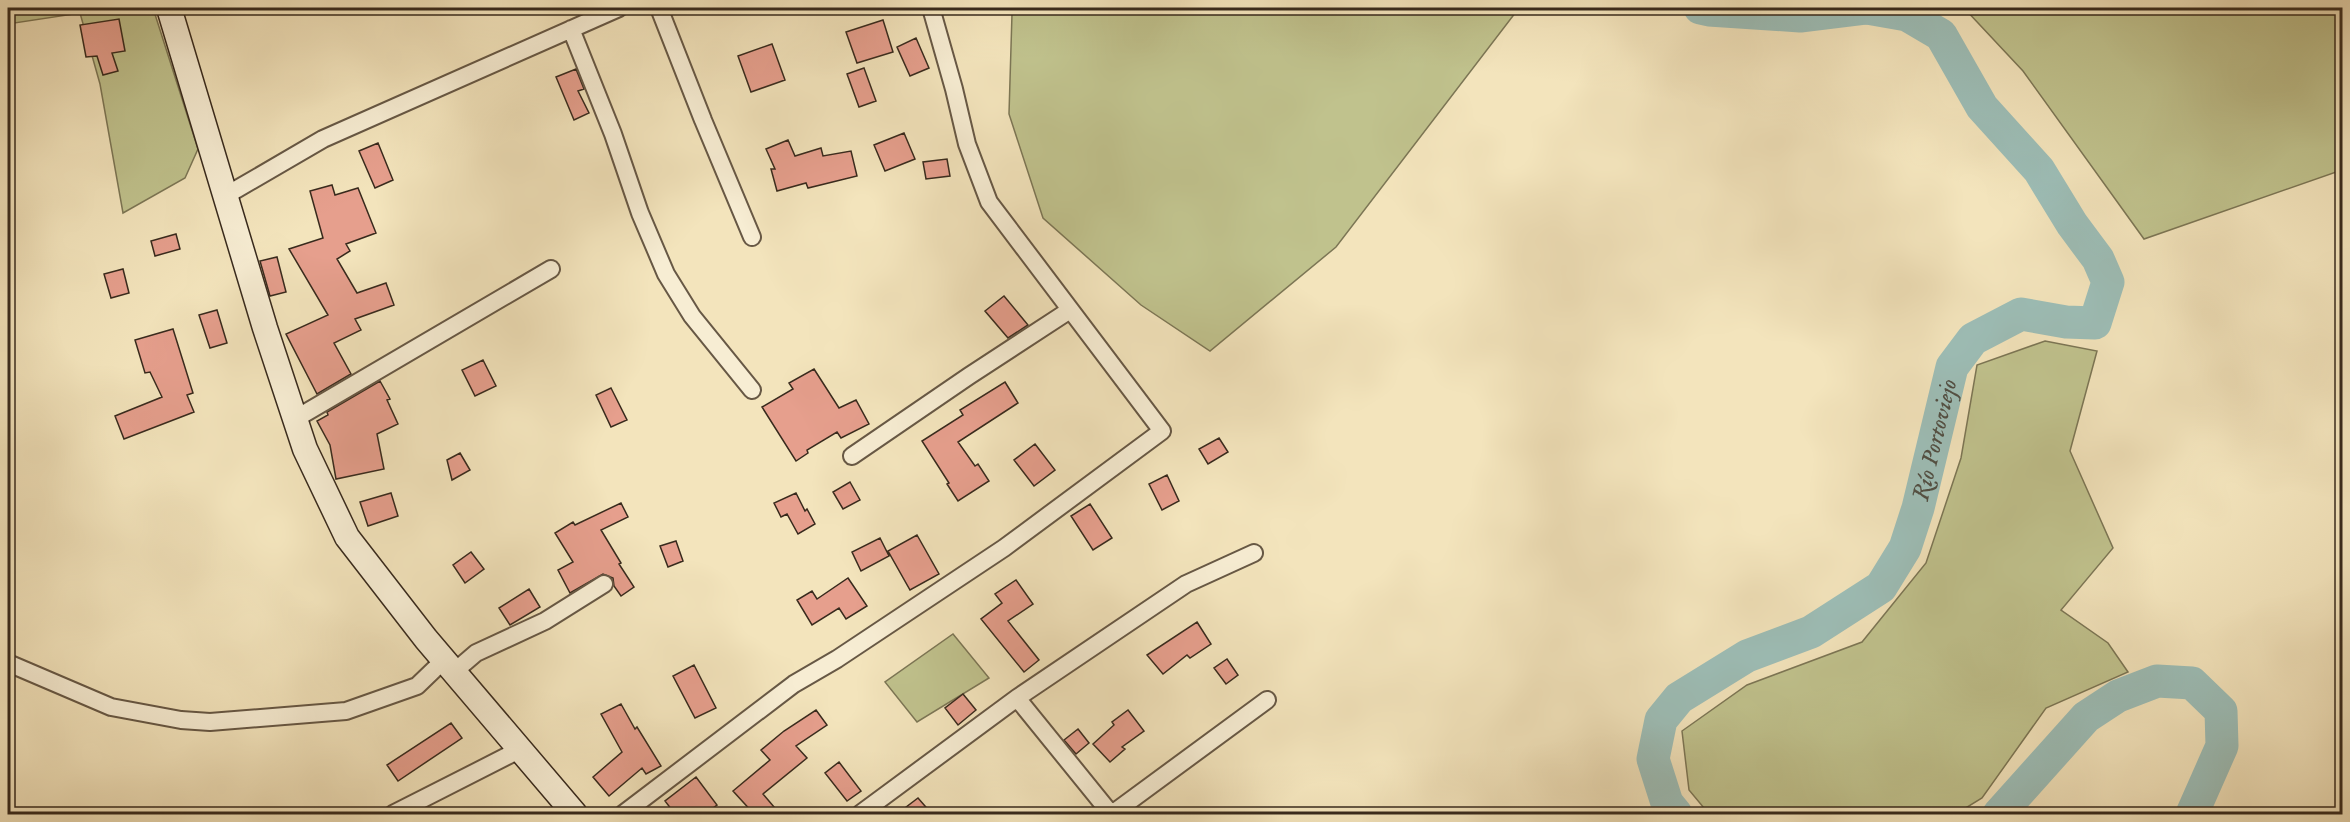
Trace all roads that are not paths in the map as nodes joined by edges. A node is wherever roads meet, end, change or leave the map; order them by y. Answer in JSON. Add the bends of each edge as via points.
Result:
{"nodes":[{"id":1,"x":169,"y":8,"type":"edge"},
{"id":2,"x":619,"y":8,"type":"edge"},
{"id":3,"x":659,"y":8,"type":"edge"},
{"id":4,"x":932,"y":8,"type":"edge"},
{"id":5,"x":571,"y":28,"type":"junction"},
{"id":6,"x":225,"y":196,"type":"junction"},
{"id":7,"x":752,"y":237,"type":"dead end"},
{"id":8,"x":552,"y":269,"type":"dead end"},
{"id":9,"x":1070,"y":310,"type":"junction"},
{"id":10,"x":752,"y":390,"type":"dead end"},
{"id":11,"x":295,"y":419,"type":"junction"},
{"id":12,"x":852,"y":456,"type":"dead end"},
{"id":13,"x":1254,"y":553,"type":"dead end"},
{"id":14,"x":604,"y":584,"type":"dead end"},
{"id":15,"x":8,"y":663,"type":"edge"},
{"id":16,"x":449,"y":665,"type":"junction"},
{"id":17,"x":1017,"y":698,"type":"junction"},
{"id":18,"x":1267,"y":700,"type":"dead end"},
{"id":19,"x":521,"y":749,"type":"junction"},
{"id":20,"x":393,"y":814,"type":"edge"},
{"id":21,"x":575,"y":814,"type":"edge"},
{"id":22,"x":623,"y":814,"type":"edge"},
{"id":23,"x":860,"y":814,"type":"edge"},
{"id":24,"x":1112,"y":814,"type":"edge"}],
"edges":[{"from":1,"to":6,"type":"street"},
{"from":2,"to":5,"type":"street"},
{"from":3,"to":7,"type":"street"},
{"from":4,"to":9,"type":"street","via":[[967,144],[989,202]]},
{"from":5,"to":6,"type":"street","via":[[323,139]]},
{"from":5,"to":10,"type":"street","via":[[666,274],[692,316]]},
{"from":6,"to":11,"type":"street"},
{"from":8,"to":11,"type":"street"},
{"from":9,"to":12,"type":"street"},
{"from":9,"to":22,"type":"street","via":[[1162,430],[1004,548],[794,684]]},
{"from":11,"to":16,"type":"street","via":[[347,537]]},
{"from":13,"to":17,"type":"street","via":[[1186,584]]},
{"from":14,"to":16,"type":"street","via":[[545,621]]},
{"from":15,"to":16,"type":"street","via":[[111,707],[210,722],[346,711],[417,686]]},
{"from":16,"to":19,"type":"street"},
{"from":17,"to":23,"type":"street"},
{"from":17,"to":24,"type":"street"},
{"from":18,"to":24,"type":"street"},
{"from":19,"to":20,"type":"street"},
{"from":19,"to":21,"type":"street"}]}
